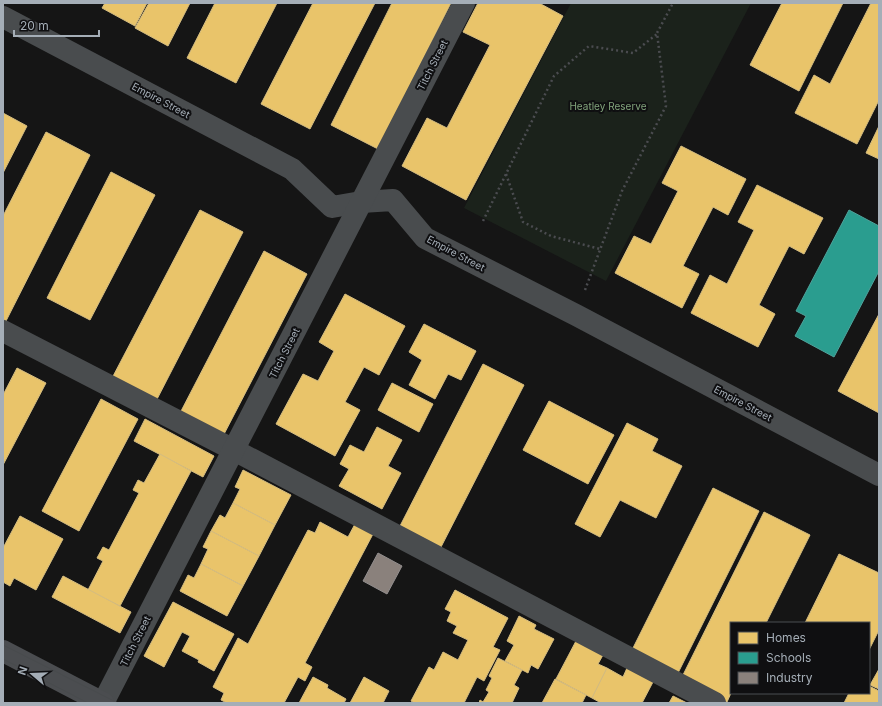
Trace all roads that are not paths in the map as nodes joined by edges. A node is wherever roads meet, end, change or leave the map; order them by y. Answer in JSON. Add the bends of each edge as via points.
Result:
{"nodes":[{"id":1,"x":464,"y":3,"type":"edge"},
{"id":2,"x":3,"y":17,"type":"edge"},
{"id":3,"x":361,"y":202,"type":"junction"},
{"id":4,"x":3,"y":331,"type":"edge"},
{"id":5,"x":234,"y":450,"type":"junction"},
{"id":6,"x":879,"y":475,"type":"edge"},
{"id":7,"x":3,"y":651,"type":"edge"},
{"id":8,"x":103,"y":703,"type":"edge"},
{"id":9,"x":714,"y":703,"type":"edge"}],
"edges":[{"from":1,"to":3,"type":"street","name":"Titch Street"},
{"from":2,"to":3,"type":"street","name":"Empire Street","via":[[292,169],[332,207]]},
{"from":3,"to":5,"type":"street","name":"Titch Street"},
{"from":3,"to":6,"type":"street","name":"Empire Street","via":[[393,200],[425,238]]},
{"from":4,"to":5,"type":"street"},
{"from":5,"to":8,"type":"street","name":"Titch Street"},
{"from":5,"to":9,"type":"street"},
{"from":7,"to":8,"type":"main road"}]}
